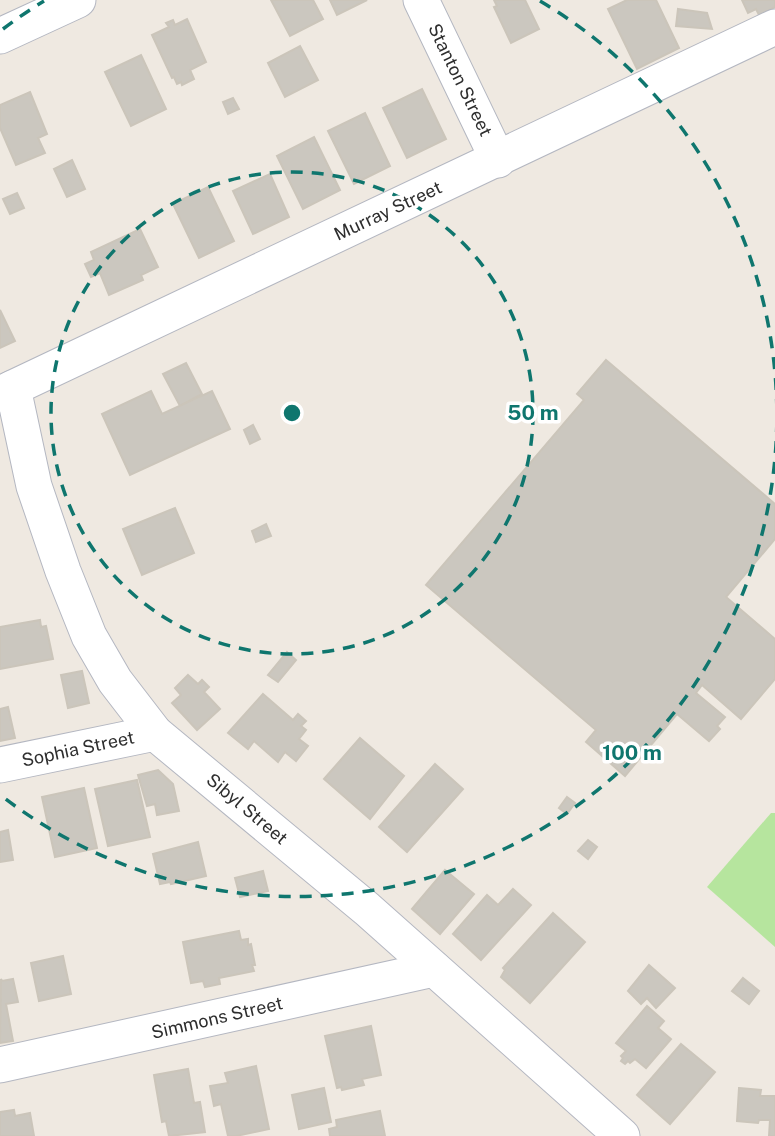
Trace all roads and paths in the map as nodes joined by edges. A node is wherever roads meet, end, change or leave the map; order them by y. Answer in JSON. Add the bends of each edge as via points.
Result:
{"nodes":[{"id":1,"x":78,"y":0,"type":"edge"},
{"id":2,"x":421,"y":0,"type":"edge"},
{"id":3,"x":775,"y":27,"type":"edge"},
{"id":4,"x":0,"y":36,"type":"edge"},
{"id":5,"x":498,"y":160,"type":"junction"},
{"id":6,"x":6,"y":391,"type":"edge"},
{"id":7,"x":155,"y":733,"type":"junction"},
{"id":8,"x":0,"y":765,"type":"edge"},
{"id":9,"x":434,"y":970,"type":"junction"},
{"id":10,"x":0,"y":1065,"type":"edge"},
{"id":11,"x":622,"y":1136,"type":"edge"}],
"edges":[{"from":1,"to":4,"type":"street"},
{"from":2,"to":5,"type":"street","name":"Stanton Street"},
{"from":3,"to":5,"type":"street","name":"Murray Street"},
{"from":5,"to":6,"type":"street","name":"Murray Street"},
{"from":6,"to":7,"type":"street","name":"Sibyl Street","via":[[34,486],[89,636],[115,681]]},
{"from":7,"to":8,"type":"street","name":"Sophia Street"},
{"from":7,"to":9,"type":"street","name":"Sibyl Street"},
{"from":9,"to":10,"type":"street","name":"Simmons Street"},
{"from":9,"to":11,"type":"street","name":"Sibyl Street"}]}
